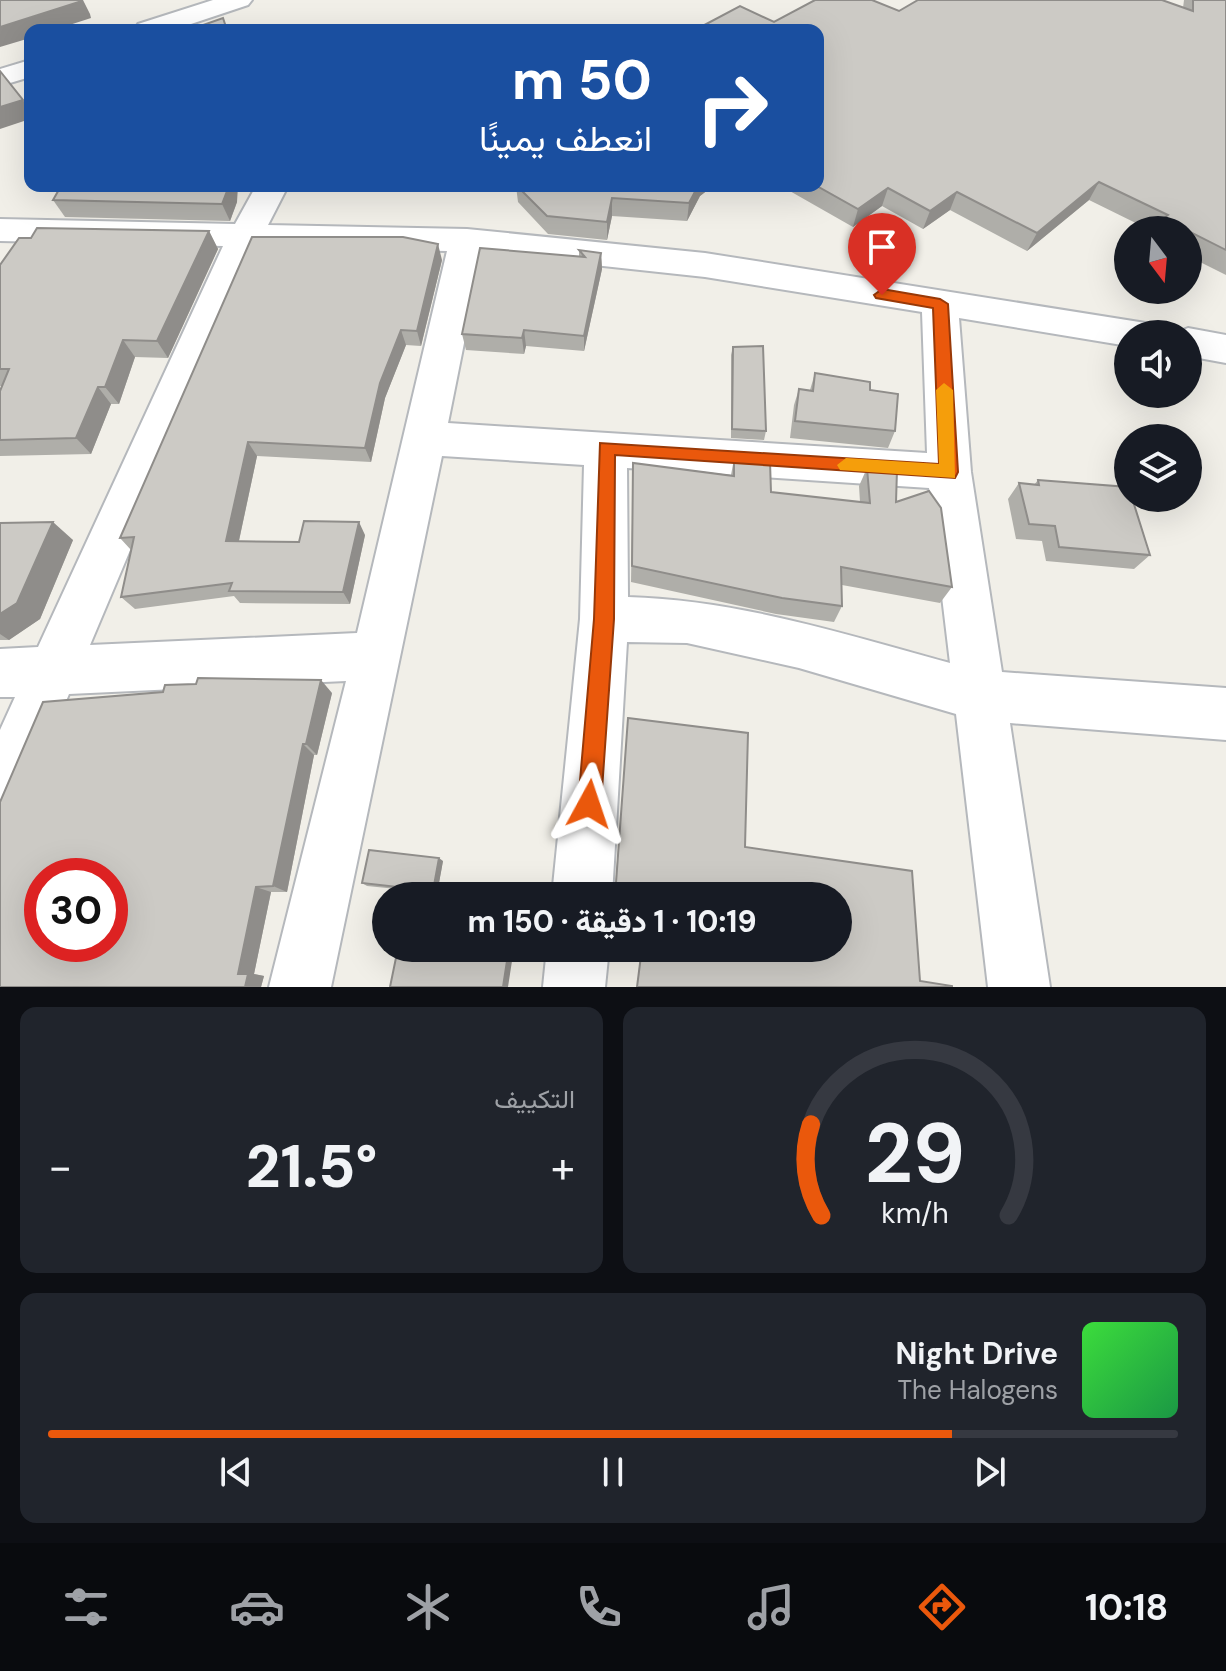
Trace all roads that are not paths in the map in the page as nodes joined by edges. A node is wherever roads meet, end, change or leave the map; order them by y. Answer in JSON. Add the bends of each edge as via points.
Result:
{"nodes":[{"id":1,"x":245,"y":7,"type":"edge"},
{"id":2,"x":173,"y":24,"type":"edge"},
{"id":3,"x":24,"y":70,"type":"edge"},
{"id":4,"x":0,"y":78,"type":"edge"},
{"id":5,"x":269,"y":192,"type":"edge"},
{"id":6,"x":246,"y":234,"type":"junction"},
{"id":7,"x":5,"y":237,"type":"edge"},
{"id":8,"x":467,"y":240,"type":"junction"},
{"id":9,"x":940,"y":304,"type":"junction"},
{"id":10,"x":1114,"y":330,"type":"edge"},
{"id":11,"x":1202,"y":345,"type":"edge"},
{"id":12,"x":1226,"y":349,"type":"edge"},
{"id":13,"x":424,"y":438,"type":"junction"},
{"id":14,"x":606,"y":448,"type":"junction"},
{"id":15,"x":949,"y":472,"type":"junction"},
{"id":16,"x":604,"y":619,"type":"junction"},
{"id":17,"x":377,"y":656,"type":"junction"},
{"id":18,"x":55,"y":668,"type":"junction"},
{"id":19,"x":0,"y":673,"type":"edge"},
{"id":20,"x":979,"y":696,"type":"junction"},
{"id":21,"x":1226,"y":714,"type":"edge"},
{"id":22,"x":0,"y":792,"type":"edge"},
{"id":23,"x":583,"y":882,"type":"edge"},
{"id":24,"x":577,"y":962,"type":"edge"},
{"id":25,"x":300,"y":987,"type":"edge"},
{"id":26,"x":574,"y":987,"type":"edge"},
{"id":27,"x":1019,"y":987,"type":"edge"}],
"edges":[{"from":1,"to":2,"type":"street"},
{"from":3,"to":4,"type":"street"},
{"from":5,"to":6,"type":"street"},
{"from":6,"to":7,"type":"street"},
{"from":6,"to":8,"type":"street"},
{"from":6,"to":18,"type":"street"},
{"from":8,"to":9,"type":"street","via":[[705,265]]},
{"from":8,"to":13,"type":"street"},
{"from":9,"to":10,"type":"street"},
{"from":9,"to":15,"type":"street"},
{"from":11,"to":12,"type":"street"},
{"from":13,"to":14,"type":"street"},
{"from":13,"to":17,"type":"street"},
{"from":14,"to":15,"type":"street"},
{"from":14,"to":16,"type":"street"},
{"from":15,"to":20,"type":"street"},
{"from":16,"to":20,"type":"street","via":[[687,621],[799,645]]},
{"from":16,"to":23,"type":"street"},
{"from":17,"to":18,"type":"street"},
{"from":17,"to":25,"type":"street"},
{"from":18,"to":19,"type":"street"},
{"from":18,"to":22,"type":"street"},
{"from":20,"to":21,"type":"street"},
{"from":20,"to":27,"type":"street"},
{"from":24,"to":26,"type":"street"}]}
